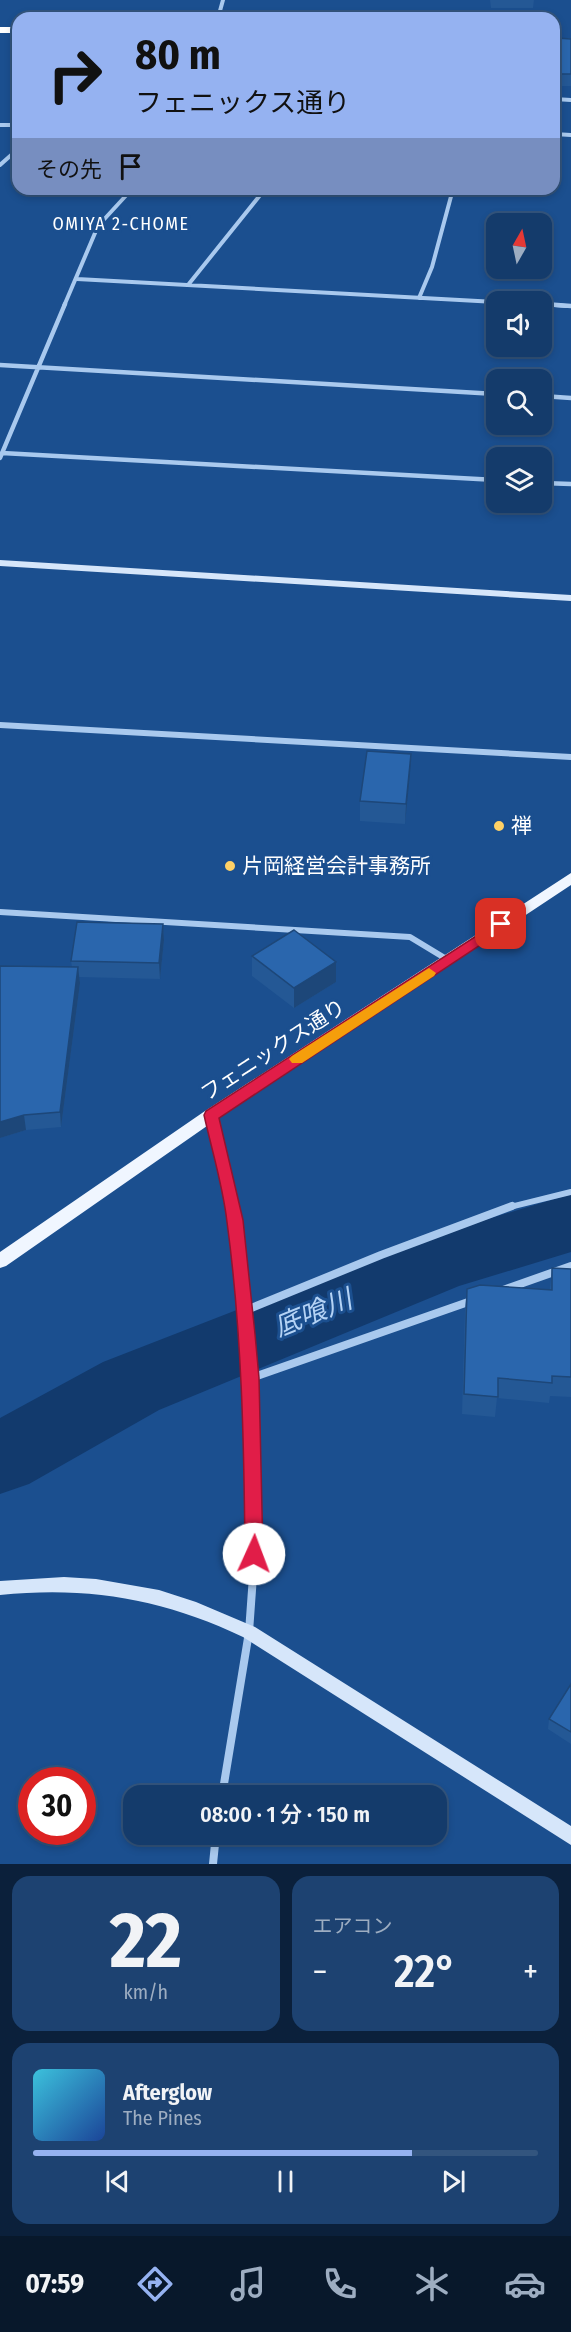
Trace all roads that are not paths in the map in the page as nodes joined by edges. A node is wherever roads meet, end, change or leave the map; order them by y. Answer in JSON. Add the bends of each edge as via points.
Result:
{"nodes":[{"id":1,"x":12,"y":154,"type":"edge"},
{"id":2,"x":0,"y":165,"type":"edge"},
{"id":3,"x":126,"y":195,"type":"edge"},
{"id":4,"x":260,"y":195,"type":"edge"},
{"id":5,"x":451,"y":195,"type":"edge"},
{"id":6,"x":77,"y":279,"type":"junction"},
{"id":7,"x":188,"y":285,"type":"junction"},
{"id":8,"x":419,"y":298,"type":"junction"},
{"id":9,"x":486,"y":301,"type":"edge"},
{"id":10,"x":552,"y":305,"type":"edge"},
{"id":11,"x":571,"y":306,"type":"edge"},
{"id":12,"x":0,"y":365,"type":"edge"},
{"id":13,"x":37,"y":367,"type":"junction"},
{"id":14,"x":486,"y":393,"type":"edge"},
{"id":15,"x":552,"y":397,"type":"edge"},
{"id":16,"x":571,"y":398,"type":"edge"},
{"id":17,"x":1,"y":455,"type":"edge"},
{"id":18,"x":486,"y":479,"type":"edge"},
{"id":19,"x":552,"y":483,"type":"edge"},
{"id":20,"x":571,"y":484,"type":"edge"},
{"id":21,"x":0,"y":563,"type":"edge"},
{"id":22,"x":571,"y":598,"type":"edge"},
{"id":23,"x":0,"y":725,"type":"edge"},
{"id":24,"x":571,"y":757,"type":"edge"},
{"id":25,"x":571,"y":878,"type":"edge"},
{"id":26,"x":0,"y":912,"type":"edge"},
{"id":27,"x":448,"y":960,"type":"junction"},
{"id":28,"x":212,"y":1115,"type":"junction"},
{"id":29,"x":571,"y":1192,"type":"edge"},
{"id":30,"x":0,"y":1261,"type":"edge"},
{"id":31,"x":571,"y":1266,"type":"edge"},
{"id":32,"x":494,"y":1293,"type":"edge"},
{"id":33,"x":483,"y":1297,"type":"edge"},
{"id":34,"x":244,"y":1311,"type":"junction"},
{"id":35,"x":251,"y":1378,"type":"junction"},
{"id":36,"x":0,"y":1588,"type":"edge"},
{"id":37,"x":249,"y":1632,"type":"junction"},
{"id":38,"x":224,"y":1785,"type":"edge"},
{"id":39,"x":571,"y":1836,"type":"edge"},
{"id":40,"x":215,"y":1845,"type":"edge"},
{"id":41,"x":213,"y":1864,"type":"edge"}],
"edges":[{"from":1,"to":2,"type":"street"},
{"from":3,"to":6,"type":"street","via":[[98,226]]},
{"from":4,"to":7,"type":"street"},
{"from":5,"to":8,"type":"street","via":[[432,267]]},
{"from":6,"to":7,"type":"street"},
{"from":6,"to":13,"type":"street"},
{"from":7,"to":8,"type":"street"},
{"from":8,"to":9,"type":"street"},
{"from":10,"to":11,"type":"street"},
{"from":12,"to":13,"type":"street"},
{"from":13,"to":14,"type":"street"},
{"from":13,"to":17,"type":"street"},
{"from":15,"to":16,"type":"street"},
{"from":17,"to":18,"type":"street"},
{"from":19,"to":20,"type":"street"},
{"from":21,"to":22,"type":"street"},
{"from":23,"to":24,"type":"street"},
{"from":25,"to":27,"type":"main road","name":"フェニックス通り"},
{"from":26,"to":27,"type":"street","via":[[410,937]]},
{"from":27,"to":28,"type":"main road","name":"フェニックス通り"},
{"from":28,"to":30,"type":"main road","name":"フェニックス通り"},
{"from":28,"to":34,"type":"street","via":[[235,1220]]},
{"from":29,"to":34,"type":"street","via":[[498,1210]]},
{"from":31,"to":32,"type":"street"},
{"from":33,"to":35,"type":"street"},
{"from":34,"to":35,"type":"street"},
{"from":35,"to":37,"type":"street","via":[[256,1534]]},
{"from":36,"to":37,"type":"street","via":[[63,1584],[142,1593],[221,1618]]},
{"from":37,"to":38,"type":"street"},
{"from":37,"to":39,"type":"street"},
{"from":40,"to":41,"type":"street"}]}
